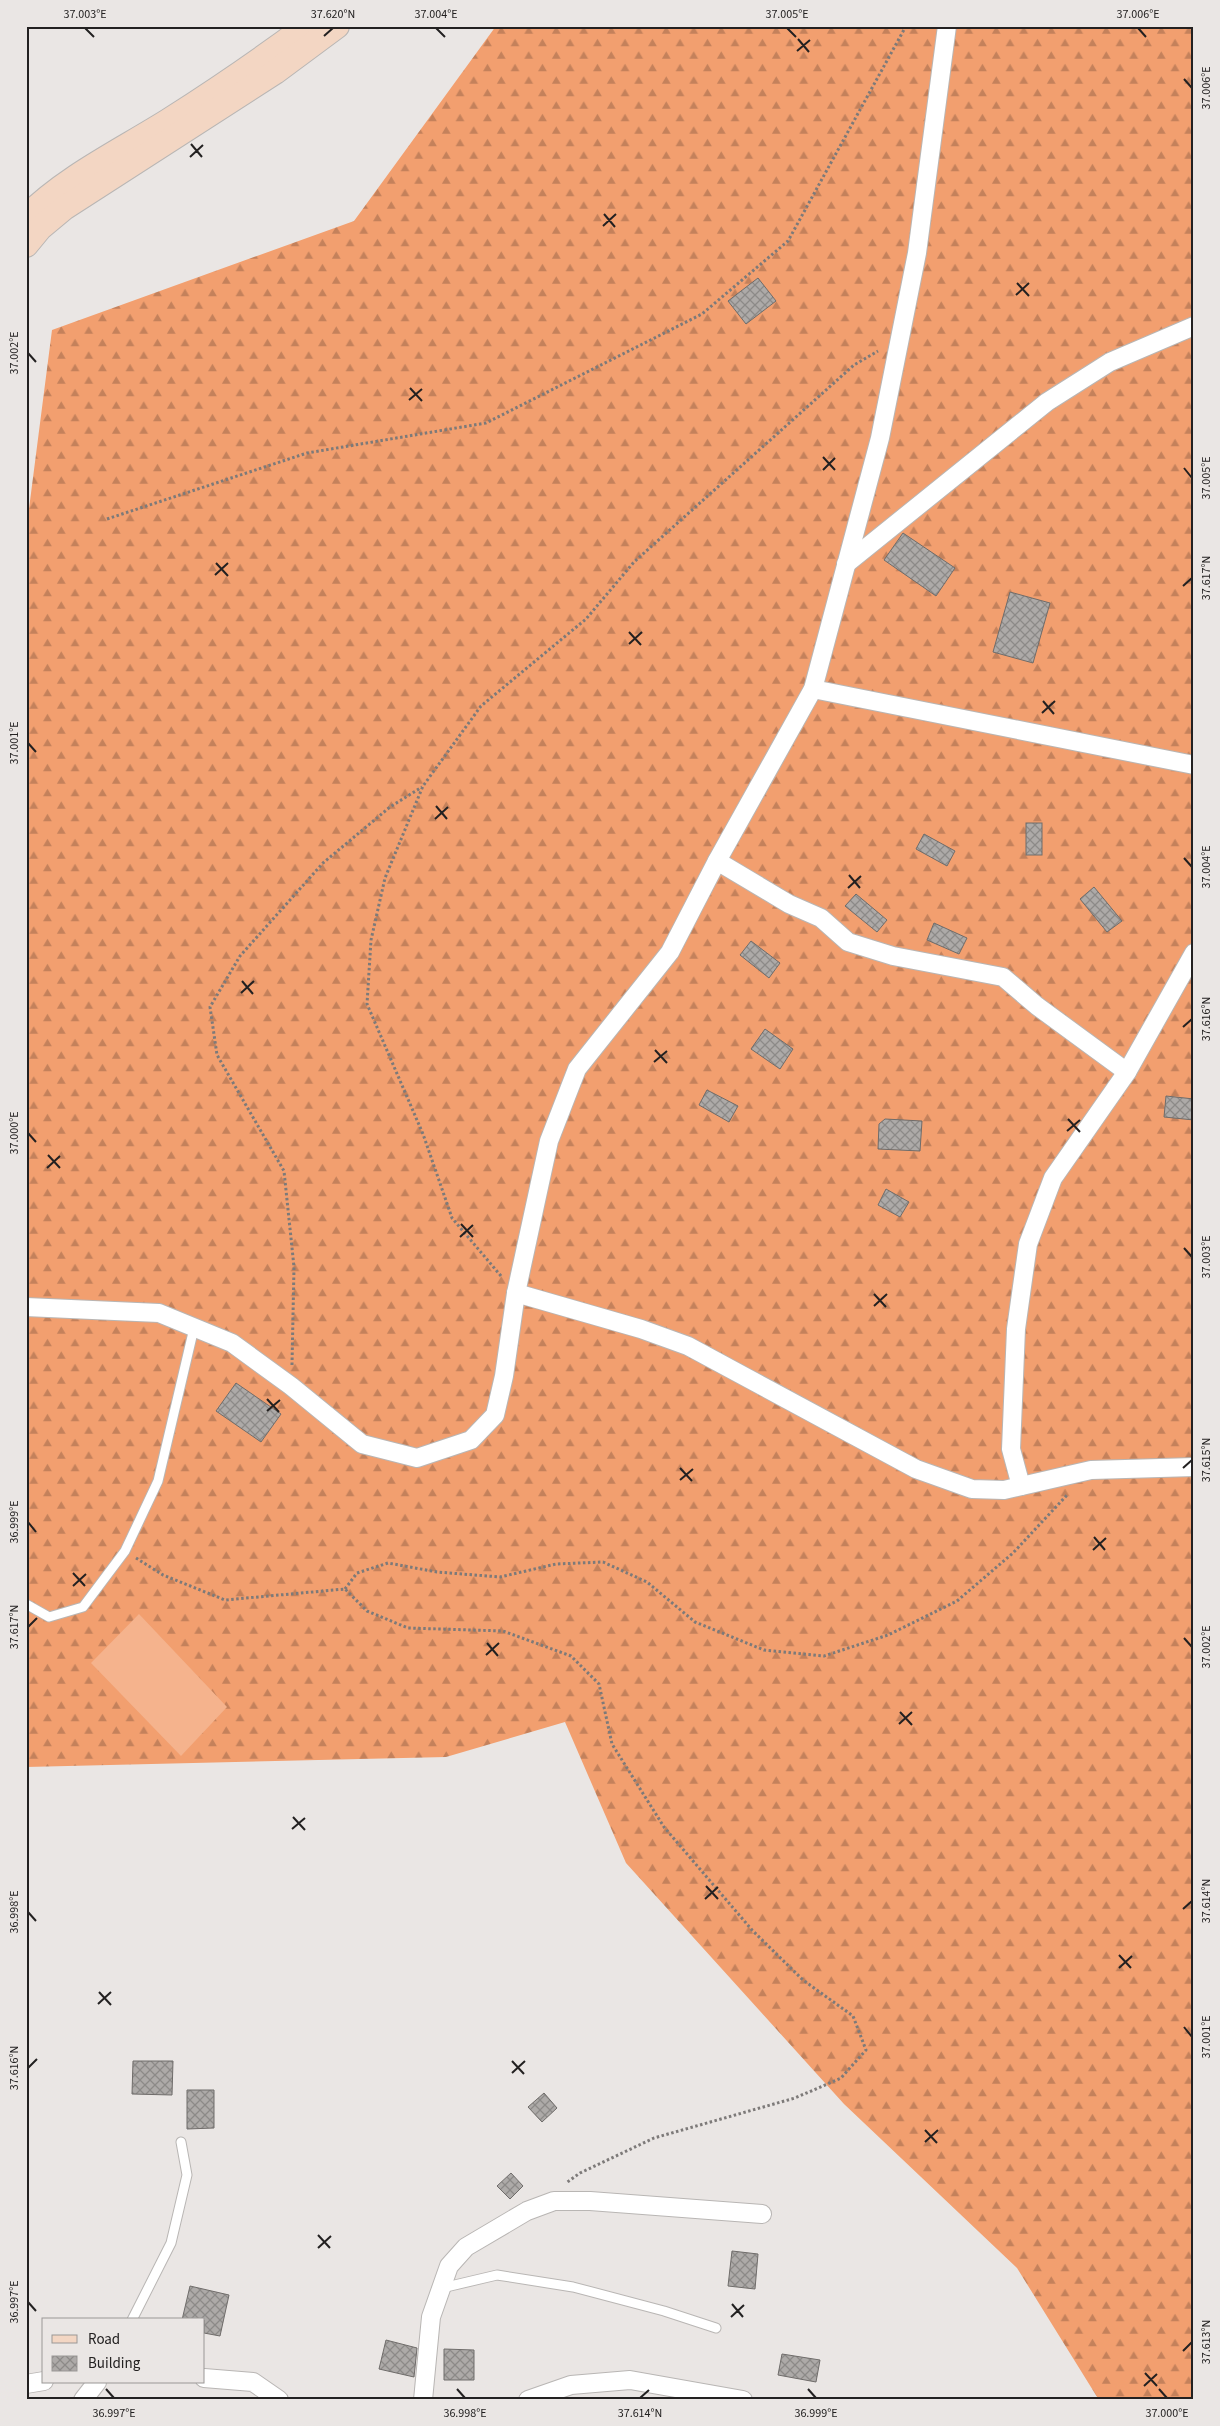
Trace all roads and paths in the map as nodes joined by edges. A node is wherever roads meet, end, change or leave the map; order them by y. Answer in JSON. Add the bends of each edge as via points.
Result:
{"nodes":[{"id":1,"x":306,"y":26,"type":"edge"},
{"id":2,"x":337,"y":26,"type":"edge"},
{"id":3,"x":906,"y":26,"type":"edge"},
{"id":4,"x":947,"y":26,"type":"edge"},
{"id":5,"x":26,"y":217,"type":"edge"},
{"id":6,"x":26,"y":246,"type":"edge"},
{"id":7,"x":1194,"y":326,"type":"edge"},
{"id":8,"x":900,"y":338,"type":"junction"},
{"id":9,"x":108,"y":519,"type":"dead end"},
{"id":10,"x":846,"y":564,"type":"junction"},
{"id":11,"x":813,"y":689,"type":"junction"},
{"id":12,"x":1194,"y":765,"type":"edge"},
{"id":13,"x":423,"y":786,"type":"junction"},
{"id":14,"x":717,"y":861,"type":"junction"},
{"id":15,"x":1194,"y":953,"type":"edge"},
{"id":16,"x":1126,"y":1072,"type":"junction"},
{"id":17,"x":516,"y":1293,"type":"junction"},
{"id":18,"x":26,"y":1307,"type":"edge"},
{"id":19,"x":194,"y":1328,"type":"junction"},
{"id":20,"x":291,"y":1386,"type":"junction"},
{"id":21,"x":1194,"y":1467,"type":"edge"},
{"id":22,"x":1091,"y":1470,"type":"junction"},
{"id":23,"x":1020,"y":1486,"type":"junction"},
{"id":24,"x":125,"y":1551,"type":"junction"},
{"id":25,"x":345,"y":1589,"type":"junction"},
{"id":26,"x":26,"y":1604,"type":"edge"},
{"id":27,"x":180,"y":2142,"type":"dead end"},
{"id":28,"x":565,"y":2184,"type":"dead end"},
{"id":29,"x":762,"y":2214,"type":"dead end"},
{"id":30,"x":442,"y":2288,"type":"junction"},
{"id":31,"x":133,"y":2318,"type":"edge"},
{"id":32,"x":716,"y":2328,"type":"dead end"},
{"id":33,"x":205,"y":2378,"type":"edge"},
{"id":34,"x":42,"y":2381,"type":"edge"},
{"id":35,"x":26,"y":2384,"type":"edge"},
{"id":36,"x":95,"y":2384,"type":"edge"},
{"id":37,"x":83,"y":2400,"type":"edge"},
{"id":38,"x":279,"y":2400,"type":"edge"},
{"id":39,"x":424,"y":2400,"type":"edge"},
{"id":40,"x":528,"y":2400,"type":"edge"},
{"id":41,"x":744,"y":2400,"type":"edge"}],
"edges":[{"from":1,"to":5,"type":"main road","via":[[257,63],[98,162]]},
{"from":2,"to":6,"type":"main road","via":[[276,72],[64,208],[40,228]]},
{"from":3,"to":9,"type":"path","via":[[788,241],[702,314],[486,423],[307,452]]},
{"from":4,"to":8,"type":"street","via":[[920,234]]},
{"from":7,"to":10,"type":"street","via":[[1110,362],[1047,402]]},
{"from":8,"to":10,"type":"street","via":[[880,438]]},
{"from":8,"to":13,"type":"path","via":[[854,365],[634,562],[586,619],[481,706]]},
{"from":10,"to":11,"type":"street"},
{"from":11,"to":12,"type":"street"},
{"from":11,"to":14,"type":"street"},
{"from":13,"to":17,"type":"path","via":[[385,878],[371,940],[366,1004],[423,1134],[452,1218]]},
{"from":13,"to":20,"type":"path","via":[[390,807],[323,862],[240,956],[210,1007],[217,1055],[284,1171],[294,1267]]},
{"from":14,"to":16,"type":"street","via":[[789,904],[821,918],[848,942],[893,956],[1003,977]]},
{"from":14,"to":17,"type":"street","via":[[670,952],[577,1069],[548,1141]]},
{"from":15,"to":16,"type":"street"},
{"from":16,"to":23,"type":"street","via":[[1054,1178],[1028,1244],[1016,1330],[1011,1449]]},
{"from":17,"to":20,"type":"street","via":[[495,1415],[470,1440],[417,1458],[362,1444]]},
{"from":17,"to":23,"type":"street","via":[[688,1346],[916,1469],[972,1489],[1004,1490]]},
{"from":18,"to":19,"type":"street","via":[[159,1313]]},
{"from":19,"to":20,"type":"street","via":[[232,1343]]},
{"from":19,"to":24,"type":"lane","via":[[158,1480]]},
{"from":21,"to":22,"type":"street"},
{"from":22,"to":23,"type":"street"},
{"from":22,"to":25,"type":"path","via":[[1013,1553],[957,1601],[888,1635],[824,1656],[764,1650],[694,1622],[647,1582],[603,1562],[556,1564],[500,1578],[388,1563],[357,1573]]},
{"from":24,"to":25,"type":"path","via":[[163,1575],[225,1600]]},
{"from":24,"to":26,"type":"lane","via":[[83,1607],[49,1617]]},
{"from":25,"to":28,"type":"path","via":[[368,1611],[408,1628],[503,1631],[571,1656],[598,1684],[612,1744],[664,1827],[752,1930],[802,1980],[852,2016],[866,2050],[841,2078],[795,2098],[654,2138],[580,2173]]},
{"from":27,"to":31,"type":"lane","via":[[187,2176],[171,2243]]},
{"from":29,"to":30,"type":"street","via":[[554,2201],[527,2211],[466,2247],[449,2266]]},
{"from":30,"to":32,"type":"lane","via":[[498,2276],[573,2287],[664,2310]]},
{"from":30,"to":39,"type":"street","via":[[431,2317]]},
{"from":33,"to":38,"type":"street","via":[[253,2382]]},
{"from":34,"to":35,"type":"street"},
{"from":36,"to":37,"type":"street"},
{"from":40,"to":41,"type":"street","via":[[572,2385],[630,2380]]}]}
